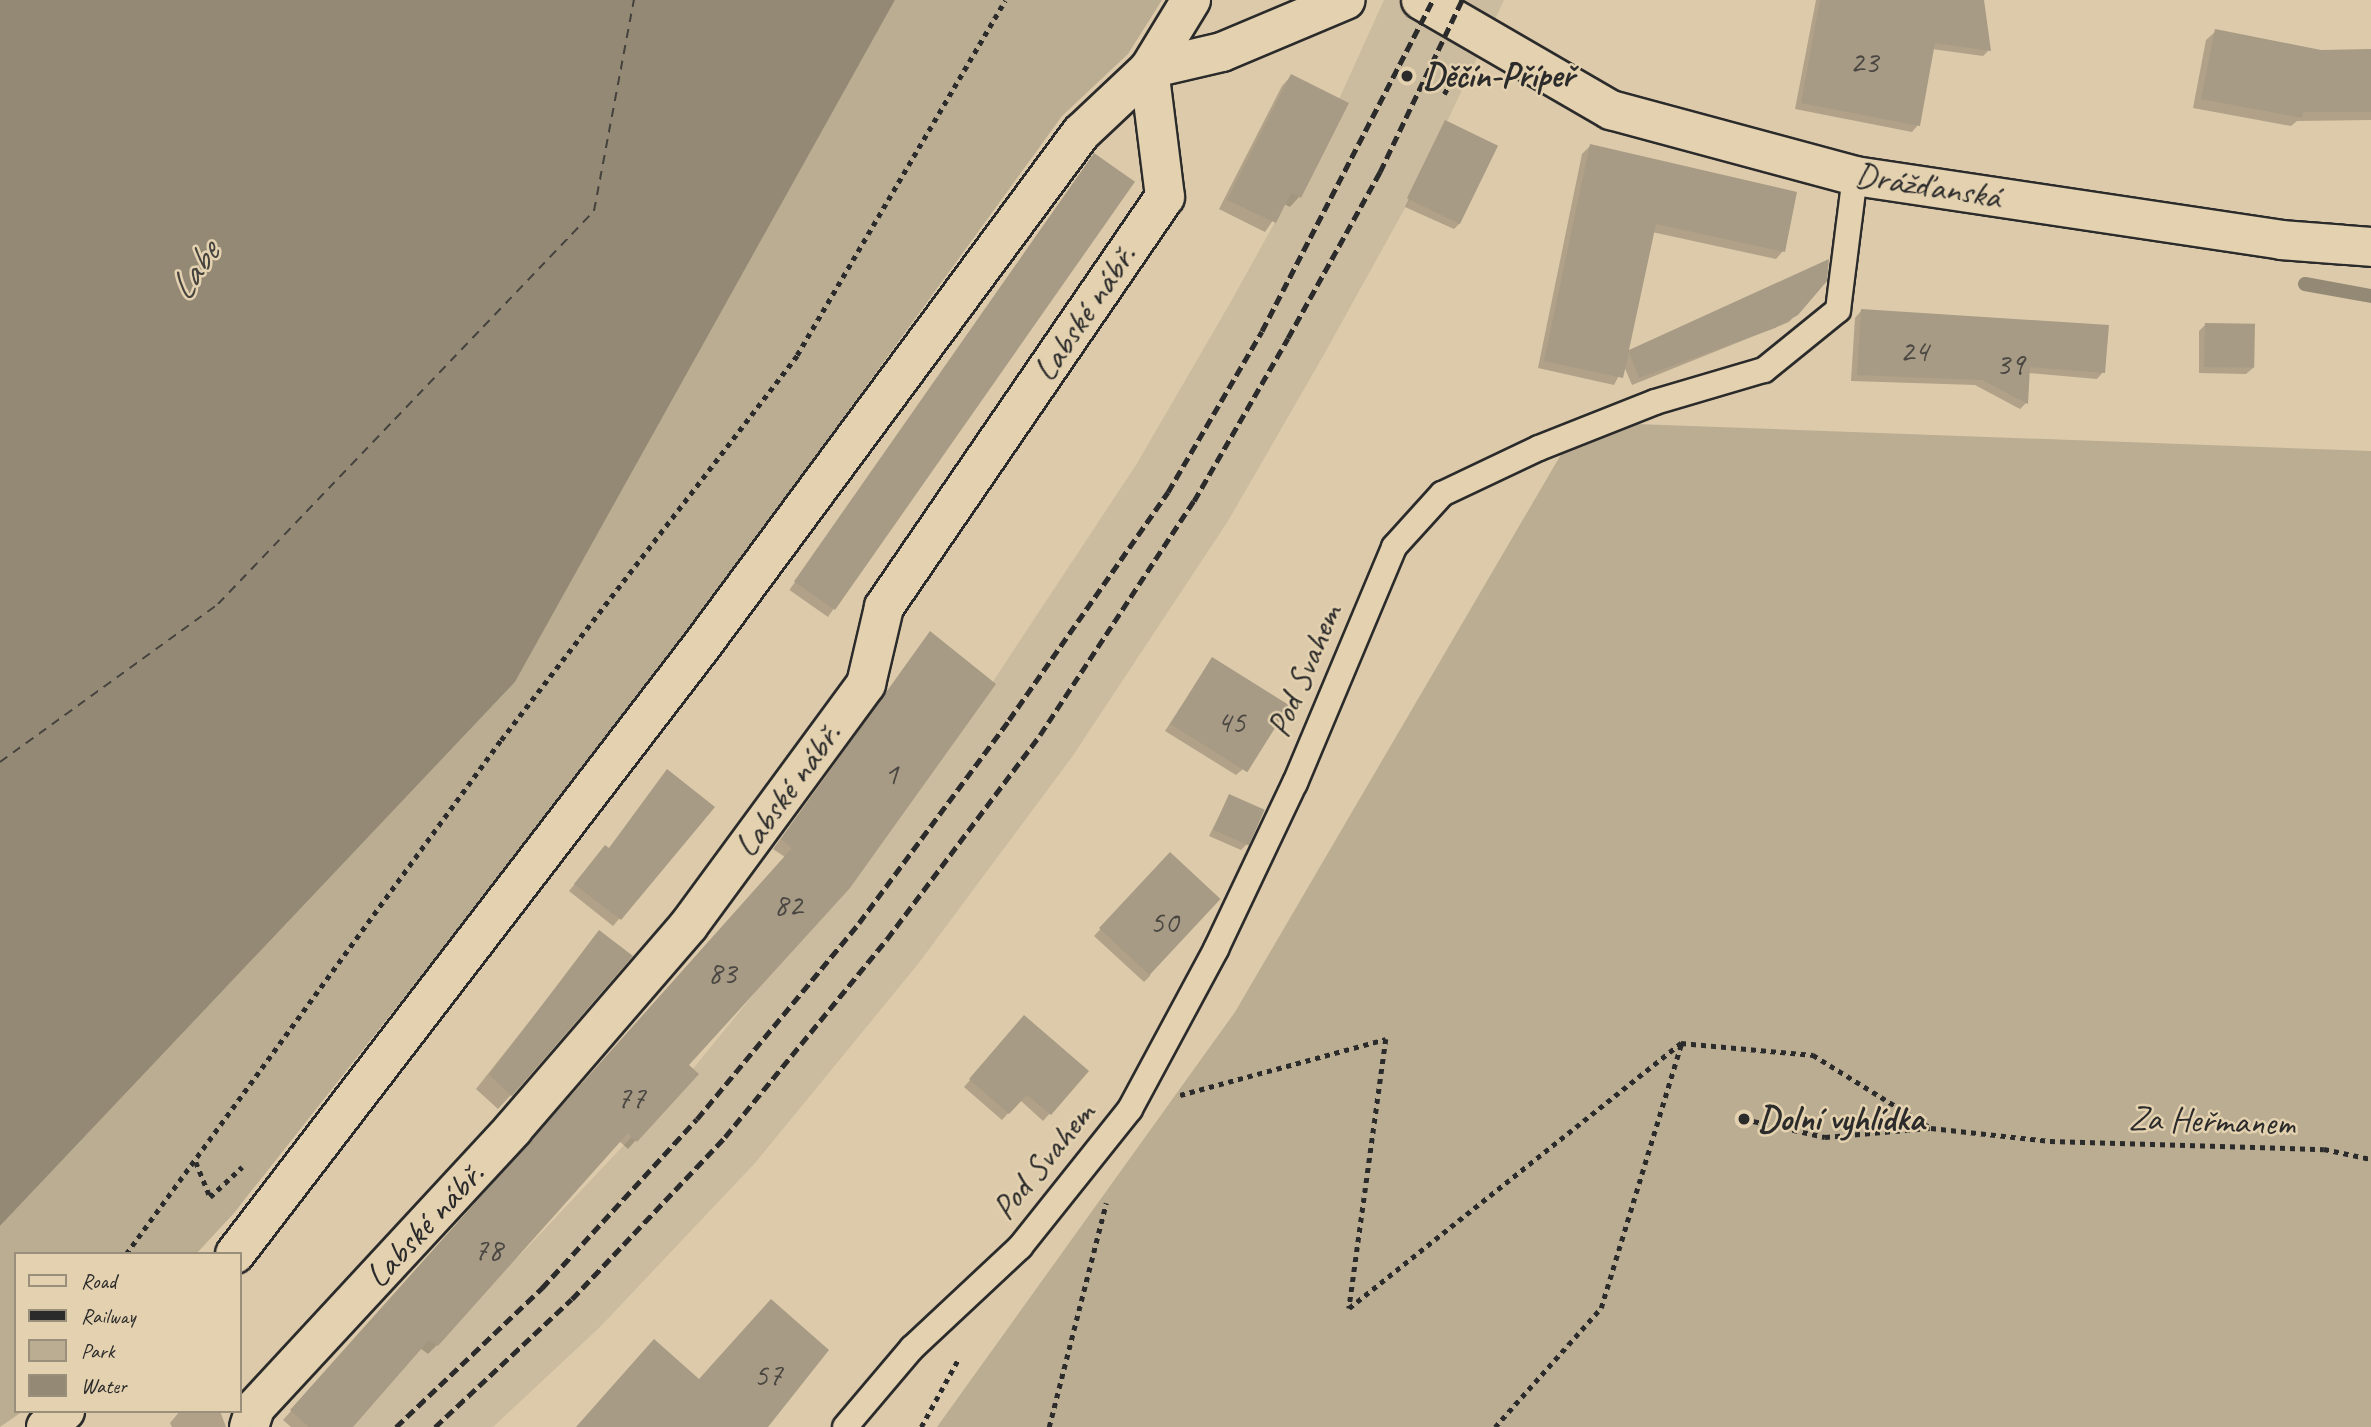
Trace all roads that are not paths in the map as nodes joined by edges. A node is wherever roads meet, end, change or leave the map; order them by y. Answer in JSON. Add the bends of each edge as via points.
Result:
{"nodes":[{"id":1,"x":1191,"y":0,"type":"edge"},
{"id":2,"x":1346,"y":0,"type":"edge"},
{"id":3,"x":1421,"y":0,"type":"edge"},
{"id":4,"x":1149,"y":69,"type":"junction"},
{"id":5,"x":1855,"y":176,"type":"junction"},
{"id":6,"x":2371,"y":247,"type":"edge"},
{"id":7,"x":237,"y":1252,"type":"edge"},
{"id":8,"x":912,"y":1348,"type":"junction"},
{"id":9,"x":63,"y":1413,"type":"edge"},
{"id":10,"x":46,"y":1427,"type":"edge"},
{"id":11,"x":249,"y":1427,"type":"edge"},
{"id":12,"x":845,"y":1427,"type":"edge"},
{"id":13,"x":861,"y":1427,"type":"edge"}],
"edges":[{"from":1,"to":4,"type":"street"},
{"from":2,"to":4,"type":"street","via":[[1222,52]]},
{"from":3,"to":5,"type":"street","name":"Drážďanská","via":[[1611,110]]},
{"from":4,"to":7,"type":"street","via":[[1081,133],[703,643]]},
{"from":4,"to":11,"type":"street","name":"Labské nábř.","via":[[1165,197],[884,607],[866,684],[689,925],[513,1129],[255,1408]]},
{"from":5,"to":6,"type":"street","name":"Drážďanská","via":[[2281,240]]},
{"from":5,"to":8,"type":"lane","name":"Pod Svahem","via":[[1838,310],[1764,370],[1656,402],[1442,494],[1394,547],[1295,783],[1216,948],[1130,1109],[1020,1247]]},
{"from":8,"to":12,"type":"lane","name":"Pod Svahem"},
{"from":8,"to":13,"type":"lane","name":"Pod Svahem"},
{"from":9,"to":10,"type":"street"}]}
